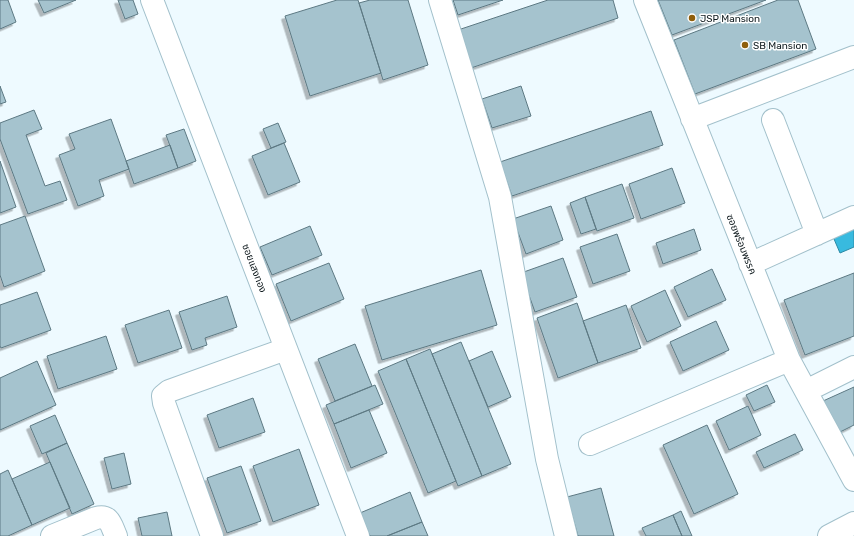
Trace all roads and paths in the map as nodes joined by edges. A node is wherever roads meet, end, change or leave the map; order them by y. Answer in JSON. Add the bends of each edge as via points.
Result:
{"nodes":[{"id":1,"x":152,"y":0,"type":"edge"},
{"id":2,"x":440,"y":0,"type":"edge"},
{"id":3,"x":645,"y":0,"type":"edge"},
{"id":4,"x":854,"y":57,"type":"edge"},
{"id":5,"x":692,"y":119,"type":"junction"},
{"id":6,"x":773,"y":120,"type":"dead end"},
{"id":7,"x":854,"y":217,"type":"edge"},
{"id":8,"x":816,"y":234,"type":"junction"},
{"id":9,"x":750,"y":264,"type":"junction"},
{"id":10,"x":286,"y":349,"type":"junction"},
{"id":11,"x":789,"y":360,"type":"junction"},
{"id":12,"x":854,"y":367,"type":"edge"},
{"id":13,"x":806,"y":392,"type":"junction"},
{"id":14,"x":590,"y":444,"type":"dead end"},
{"id":15,"x":854,"y":480,"type":"edge"},
{"id":16,"x":854,"y":523,"type":"edge"},
{"id":17,"x":52,"y":536,"type":"edge"},
{"id":18,"x":116,"y":536,"type":"edge"},
{"id":19,"x":212,"y":536,"type":"edge"},
{"id":20,"x":358,"y":536,"type":"edge"},
{"id":21,"x":566,"y":536,"type":"edge"},
{"id":22,"x":829,"y":536,"type":"edge"}],
"edges":[{"from":1,"to":10,"type":"street","name":"ซอยแสงทอง"},
{"from":2,"to":21,"type":"street","via":[[500,197],[547,459]]},
{"from":3,"to":5,"type":"street","name":"ซอยพร้อมพรรค"},
{"from":4,"to":5,"type":"street"},
{"from":5,"to":9,"type":"street","name":"ซอยพร้อมพรรค"},
{"from":6,"to":8,"type":"street"},
{"from":7,"to":8,"type":"street"},
{"from":8,"to":9,"type":"street"},
{"from":9,"to":11,"type":"street","name":"ซอยพร้อมพรรค"},
{"from":10,"to":19,"type":"street","via":[[163,396]]},
{"from":10,"to":20,"type":"street","name":"ซอยแสงทอง"},
{"from":11,"to":13,"type":"street","name":"ซอยพร้อมพรรค"},
{"from":11,"to":14,"type":"street"},
{"from":12,"to":13,"type":"street"},
{"from":13,"to":15,"type":"street","name":"ซอยพร้อมพรรค"},
{"from":16,"to":22,"type":"street"},
{"from":17,"to":18,"type":"street","via":[[102,517],[109,521]]}]}
